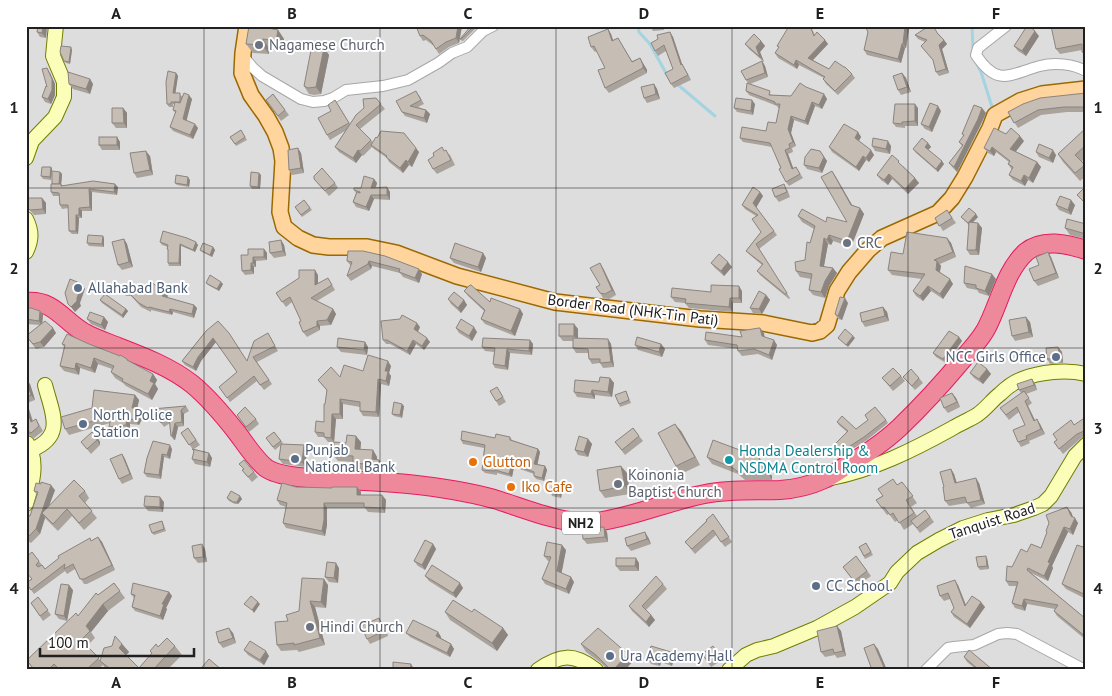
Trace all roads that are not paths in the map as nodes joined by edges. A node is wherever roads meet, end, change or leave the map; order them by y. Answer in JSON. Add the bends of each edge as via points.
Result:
{"nodes":[{"id":1,"x":56,"y":26,"type":"edge"},
{"id":2,"x":247,"y":26,"type":"edge"},
{"id":3,"x":493,"y":26,"type":"edge"},
{"id":4,"x":1006,"y":26,"type":"edge"},
{"id":5,"x":243,"y":56,"type":"junction"},
{"id":6,"x":1086,"y":71,"type":"edge"},
{"id":7,"x":1086,"y":89,"type":"edge"},
{"id":8,"x":26,"y":158,"type":"edge"},
{"id":9,"x":26,"y":219,"type":"edge"},
{"id":10,"x":1086,"y":250,"type":"edge"},
{"id":11,"x":26,"y":252,"type":"edge"},
{"id":12,"x":26,"y":302,"type":"edge"},
{"id":13,"x":1086,"y":374,"type":"edge"},
{"id":14,"x":45,"y":385,"type":"dead end"},
{"id":15,"x":1086,"y":445,"type":"edge"},
{"id":16,"x":29,"y":446,"type":"edge"},
{"id":17,"x":1080,"y":454,"type":"edge"},
{"id":18,"x":823,"y":480,"type":"junction"},
{"id":19,"x":26,"y":504,"type":"edge"},
{"id":20,"x":538,"y":670,"type":"edge"},
{"id":21,"x":596,"y":670,"type":"edge"},
{"id":22,"x":729,"y":670,"type":"edge"},
{"id":23,"x":926,"y":670,"type":"edge"},
{"id":24,"x":1085,"y":670,"type":"edge"}],
"edges":[{"from":1,"to":8,"type":"street","via":[[53,56],[64,82],[64,97],[55,117],[32,141]]},
{"from":2,"to":5,"type":"main road","name":"Border Road (NHK-Tin Pati)"},
{"from":3,"to":5,"type":"street","via":[[467,46],[408,80],[346,90],[324,101],[301,100],[262,76]]},
{"from":4,"to":6,"type":"street","via":[[978,48],[976,55],[987,69],[1005,76],[1042,65],[1070,65]]},
{"from":5,"to":7,"type":"main road","name":"Border Road (NHK-Tin Pati)","via":[[242,73],[251,96],[266,116],[281,148],[280,212],[284,226],[298,238],[313,245],[367,247],[396,253],[456,276],[555,302],[763,323],[812,333],[827,325],[837,291],[868,250],[882,238],[938,212],[952,198],[994,115],[1042,94]]},
{"from":9,"to":11,"type":"street","via":[[31,236]]},
{"from":10,"to":18,"type":"highway","number":"NH2","via":[[1058,243],[1036,246],[1027,252],[1007,280],[986,329],[943,382],[898,429],[863,456]]},
{"from":12,"to":18,"type":"highway","number":"NH2","via":[[45,304],[83,333],[150,360],[188,381],[204,394],[267,469],[278,474],[462,491],[579,523],[622,517],[718,491],[782,490]]},
{"from":13,"to":18,"type":"street","via":[[1046,373],[1023,379],[999,394],[978,414],[935,438],[852,474]]},
{"from":14,"to":16,"type":"street","via":[[54,428],[47,442],[39,447]]},
{"from":15,"to":17,"type":"street","name":"Tanquist Road"},
{"from":16,"to":19,"type":"street","via":[[34,461]]},
{"from":17,"to":22,"type":"street","name":"Tanquist Road","via":[[1043,504],[963,528],[939,540],[917,553],[890,583],[855,608],[817,628],[746,655]]},
{"from":20,"to":21,"type":"street","via":[[562,657],[581,660]]},
{"from":23,"to":24,"type":"street","via":[[948,648],[974,645],[1008,633],[1017,634]]}]}
